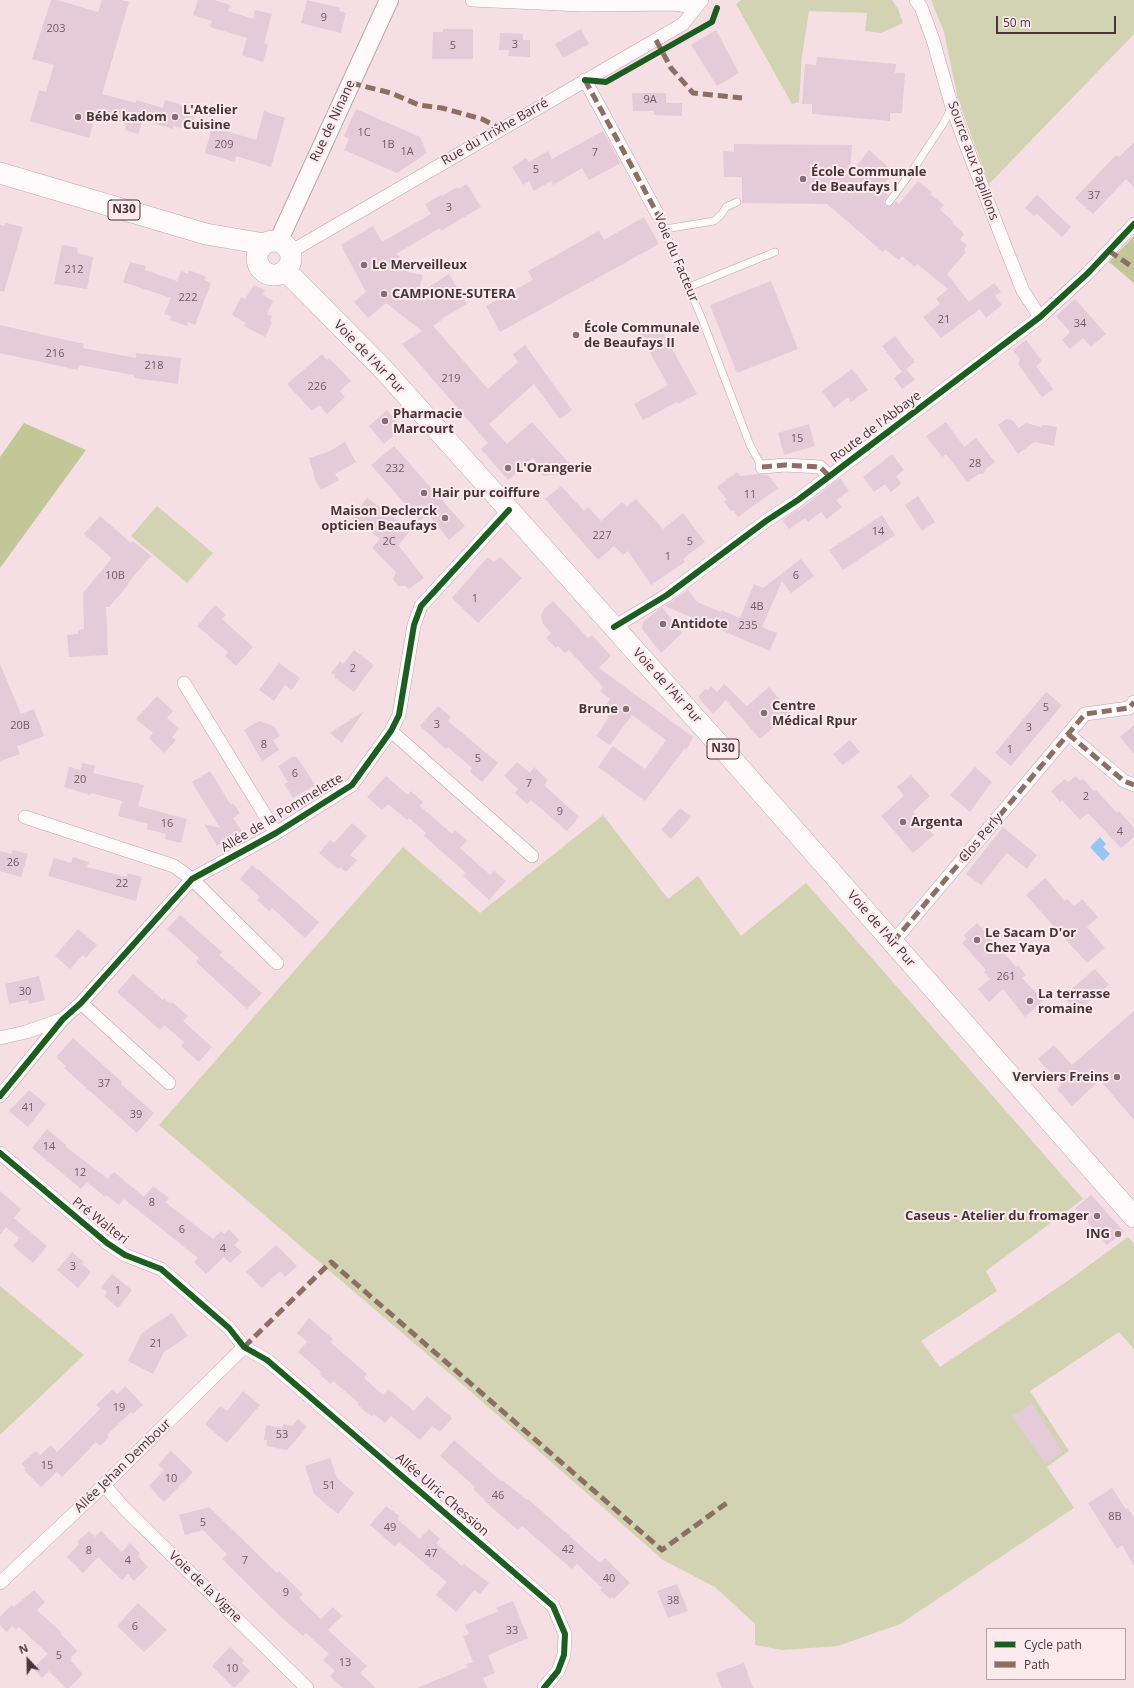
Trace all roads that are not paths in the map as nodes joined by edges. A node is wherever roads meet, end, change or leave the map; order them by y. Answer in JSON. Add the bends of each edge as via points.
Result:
{"nodes":[{"id":1,"x":389,"y":0,"type":"edge"},
{"id":2,"x":472,"y":0,"type":"edge"},
{"id":3,"x":916,"y":0,"type":"edge"},
{"id":4,"x":699,"y":4,"type":"edge"},
{"id":5,"x":585,"y":80,"type":"junction"},
{"id":6,"x":952,"y":107,"type":"junction"},
{"id":7,"x":0,"y":173,"type":"edge"},
{"id":8,"x":737,"y":202,"type":"dead end"},
{"id":9,"x":889,"y":202,"type":"dead end"},
{"id":10,"x":658,"y":215,"type":"joint"},
{"id":11,"x":1134,"y":224,"type":"edge"},
{"id":12,"x":665,"y":229,"type":"junction"},
{"id":13,"x":776,"y":252,"type":"dead end"},
{"id":14,"x":275,"y":254,"type":"junction"},
{"id":15,"x":689,"y":287,"type":"junction"},
{"id":16,"x":1040,"y":317,"type":"junction"},
{"id":17,"x":762,"y":467,"type":"joint"},
{"id":18,"x":829,"y":476,"type":"junction"},
{"id":19,"x":509,"y":510,"type":"junction"},
{"id":20,"x":614,"y":627,"type":"junction"},
{"id":21,"x":184,"y":683,"type":"dead end"},
{"id":22,"x":1134,"y":702,"type":"edge"},
{"id":23,"x":391,"y":731,"type":"junction"},
{"id":24,"x":1068,"y":734,"type":"junction"},
{"id":25,"x":1134,"y":785,"type":"edge"},
{"id":26,"x":25,"y":817,"type":"dead end"},
{"id":27,"x":276,"y":833,"type":"junction"},
{"id":28,"x":532,"y":856,"type":"dead end"},
{"id":29,"x":192,"y":879,"type":"junction"},
{"id":30,"x":893,"y":942,"type":"junction"},
{"id":31,"x":277,"y":963,"type":"dead end"},
{"id":32,"x":81,"y":1003,"type":"junction"},
{"id":33,"x":64,"y":1019,"type":"junction"},
{"id":34,"x":0,"y":1038,"type":"edge"},
{"id":35,"x":169,"y":1083,"type":"dead end"},
{"id":36,"x":0,"y":1096,"type":"edge"},
{"id":37,"x":0,"y":1153,"type":"edge"},
{"id":38,"x":1134,"y":1217,"type":"edge"},
{"id":39,"x":244,"y":1347,"type":"junction"},
{"id":40,"x":104,"y":1485,"type":"junction"},
{"id":41,"x":0,"y":1583,"type":"edge"},
{"id":42,"x":307,"y":1688,"type":"edge"},
{"id":43,"x":544,"y":1688,"type":"edge"}],
"edges":[{"from":1,"to":14,"type":"street","name":"Rue de Ninane"},
{"from":2,"to":4,"type":"street","via":[[582,5]]},
{"from":3,"to":6,"type":"street","name":"Source aux Papillons","via":[[933,40]]},
{"from":4,"to":5,"type":"street","name":"Rue du Trixhe Barré","via":[[683,24]]},
{"from":5,"to":10,"type":"street","name":"Voie du Facteur"},
{"from":5,"to":14,"type":"street","name":"Rue du Trixhe Barré"},
{"from":6,"to":9,"type":"lane","via":[[912,171]]},
{"from":6,"to":16,"type":"street","name":"Source aux Papillons","via":[[1023,291]]},
{"from":7,"to":14,"type":"main road","number":"N30"},
{"from":8,"to":12,"type":"lane","via":[[726,207],[714,221]]},
{"from":10,"to":12,"type":"lane","name":"Voie du Facteur"},
{"from":11,"to":16,"type":"street","name":"Route de l'Abbaye","via":[[1088,273]]},
{"from":12,"to":15,"type":"lane","name":"Voie du Facteur"},
{"from":13,"to":15,"type":"lane"},
{"from":14,"to":19,"type":"main road","name":"Voie de l'Air Pur","number":"N30","via":[[384,370]]},
{"from":15,"to":17,"type":"lane","name":"Voie du Facteur","via":[[750,444]]},
{"from":16,"to":18,"type":"street","name":"Route de l'Abbaye"},
{"from":17,"to":18,"type":"street","name":"Voie du Facteur","via":[[820,467]]},
{"from":18,"to":20,"type":"street","name":"Route de l'Abbaye","via":[[667,595]]},
{"from":19,"to":20,"type":"main road","name":"Voie de l'Air Pur","number":"N30"},
{"from":19,"to":23,"type":"street","name":"Allée de la Pommelette","via":[[421,606],[414,625],[399,715]]},
{"from":20,"to":30,"type":"main road","name":"Voie de l'Air Pur","number":"N30"},
{"from":21,"to":27,"type":"street","name":"Allée de la Pommelette"},
{"from":22,"to":24,"type":"street","name":"Clos Perly","via":[[1129,708],[1085,714]]},
{"from":23,"to":27,"type":"street","name":"Allée de la Pommelette","via":[[352,785]]},
{"from":23,"to":28,"type":"street"},
{"from":24,"to":25,"type":"street","via":[[1124,781]]},
{"from":24,"to":30,"type":"street","name":"Clos Perly"},
{"from":26,"to":29,"type":"street","via":[[174,866]]},
{"from":27,"to":29,"type":"street","name":"Allée de la Pommelette"},
{"from":29,"to":31,"type":"street"},
{"from":29,"to":32,"type":"street","name":"Allée de la Pommelette"},
{"from":30,"to":38,"type":"main road","name":"Voie de l'Air Pur","number":"N30"},
{"from":32,"to":33,"type":"street","name":"Allée de la Pommelette"},
{"from":32,"to":35,"type":"street"},
{"from":33,"to":34,"type":"street","name":"Allée de la Pommelette"},
{"from":33,"to":36,"type":"street","name":"Allée de la Pommelette"},
{"from":37,"to":39,"type":"street","name":"Pré Walteri","via":[[107,1243],[125,1255],[161,1269],[229,1328]]},
{"from":39,"to":40,"type":"street","name":"Allée Jehan Dembour"},
{"from":39,"to":43,"type":"street","name":"Allée Ulric Chession","via":[[267,1360],[553,1606],[565,1634],[564,1655],[558,1671]]},
{"from":40,"to":41,"type":"street","name":"Allée Jehan Dembour"},
{"from":40,"to":42,"type":"street","name":"Voie de la Vigne","via":[[124,1508]]}]}
